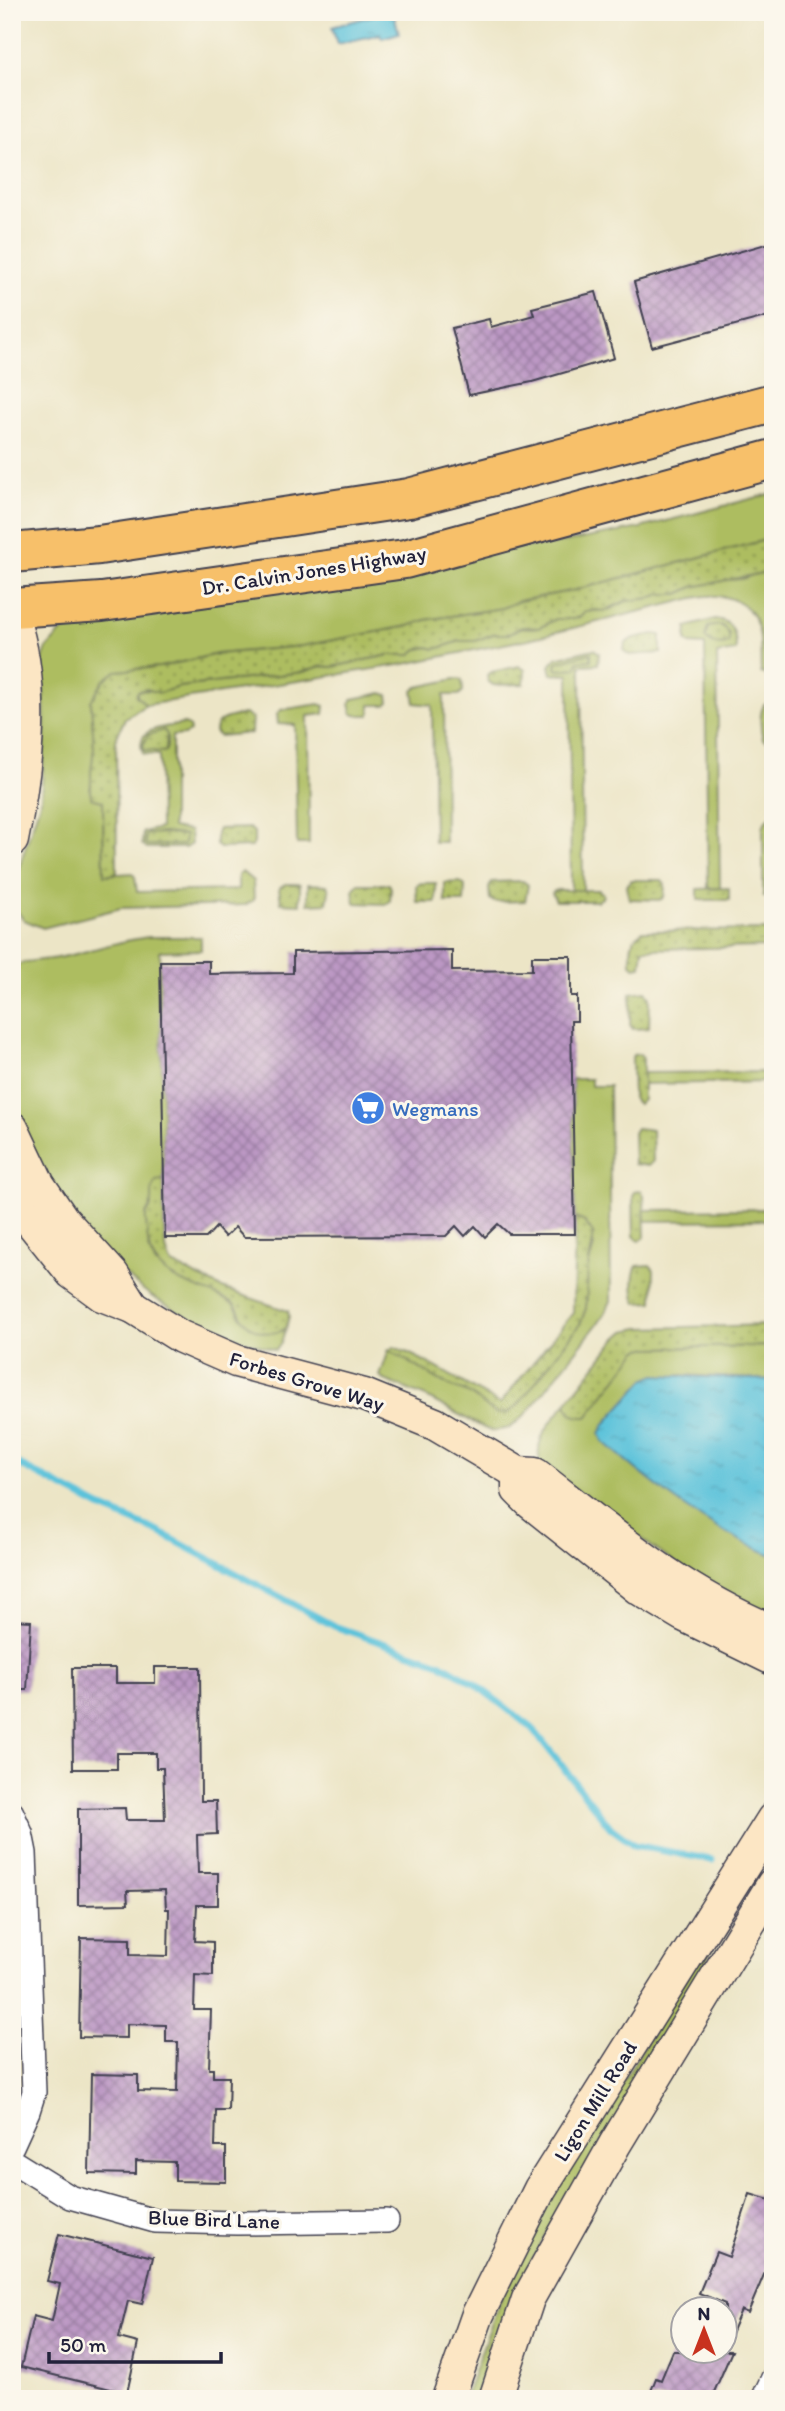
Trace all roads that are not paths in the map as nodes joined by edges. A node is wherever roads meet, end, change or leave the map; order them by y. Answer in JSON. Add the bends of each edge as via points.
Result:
{"nodes":[{"id":1,"x":773,"y":403,"type":"edge"},
{"id":2,"x":773,"y":459,"type":"edge"},
{"id":3,"x":12,"y":553,"type":"edge"},
{"id":4,"x":12,"y":608,"type":"edge"},
{"id":5,"x":12,"y":616,"type":"edge"},
{"id":6,"x":12,"y":839,"type":"edge"},
{"id":7,"x":15,"y":1138,"type":"edge"},
{"id":8,"x":12,"y":1194,"type":"edge"},
{"id":9,"x":133,"y":1307,"type":"junction"},
{"id":10,"x":518,"y":1473,"type":"junction"},
{"id":11,"x":773,"y":1631,"type":"edge"},
{"id":12,"x":773,"y":1659,"type":"edge"},
{"id":13,"x":12,"y":1813,"type":"edge"},
{"id":14,"x":773,"y":1819,"type":"edge"},
{"id":15,"x":773,"y":1884,"type":"edge"},
{"id":16,"x":12,"y":2146,"type":"edge"},
{"id":17,"x":12,"y":2161,"type":"edge"},
{"id":18,"x":387,"y":2221,"type":"dead end"},
{"id":19,"x":773,"y":2378,"type":"edge"},
{"id":20,"x":448,"y":2399,"type":"edge"},
{"id":21,"x":495,"y":2399,"type":"edge"},
{"id":22,"x":763,"y":2399,"type":"edge"}],
"edges":[{"from":1,"to":3,"type":"highway","via":[[409,498],[99,545]]},
{"from":2,"to":4,"type":"highway","name":"Dr. Calvin Jones Highway","via":[[405,559],[102,602]]},
{"from":5,"to":6,"type":"street","via":[[21,640],[26,743]]},
{"from":7,"to":9,"type":"street","name":"Forbes Grove Way","via":[[62,1220],[113,1275]]},
{"from":8,"to":9,"type":"street","name":"Forbes Grove Way","via":[[72,1273],[102,1295]]},
{"from":9,"to":10,"type":"street","name":"Forbes Grove Way","via":[[181,1337],[236,1361],[364,1395],[435,1424]]},
{"from":10,"to":11,"type":"street","name":"Forbes Grove Way","via":[[535,1474],[683,1586]]},
{"from":10,"to":12,"type":"street","via":[[518,1490],[530,1503],[638,1588]]},
{"from":13,"to":16,"type":"street","via":[[25,1853],[33,2092]]},
{"from":14,"to":20,"type":"street","name":"Ligon Mill Road","via":[[540,2189],[478,2314]]},
{"from":15,"to":21,"type":"street","name":"Ligon Mill Road","via":[[615,2144],[528,2299]]},
{"from":17,"to":18,"type":"street","name":"Blue Bird Lane","via":[[70,2197],[155,2221]]},
{"from":19,"to":22,"type":"street"}]}
